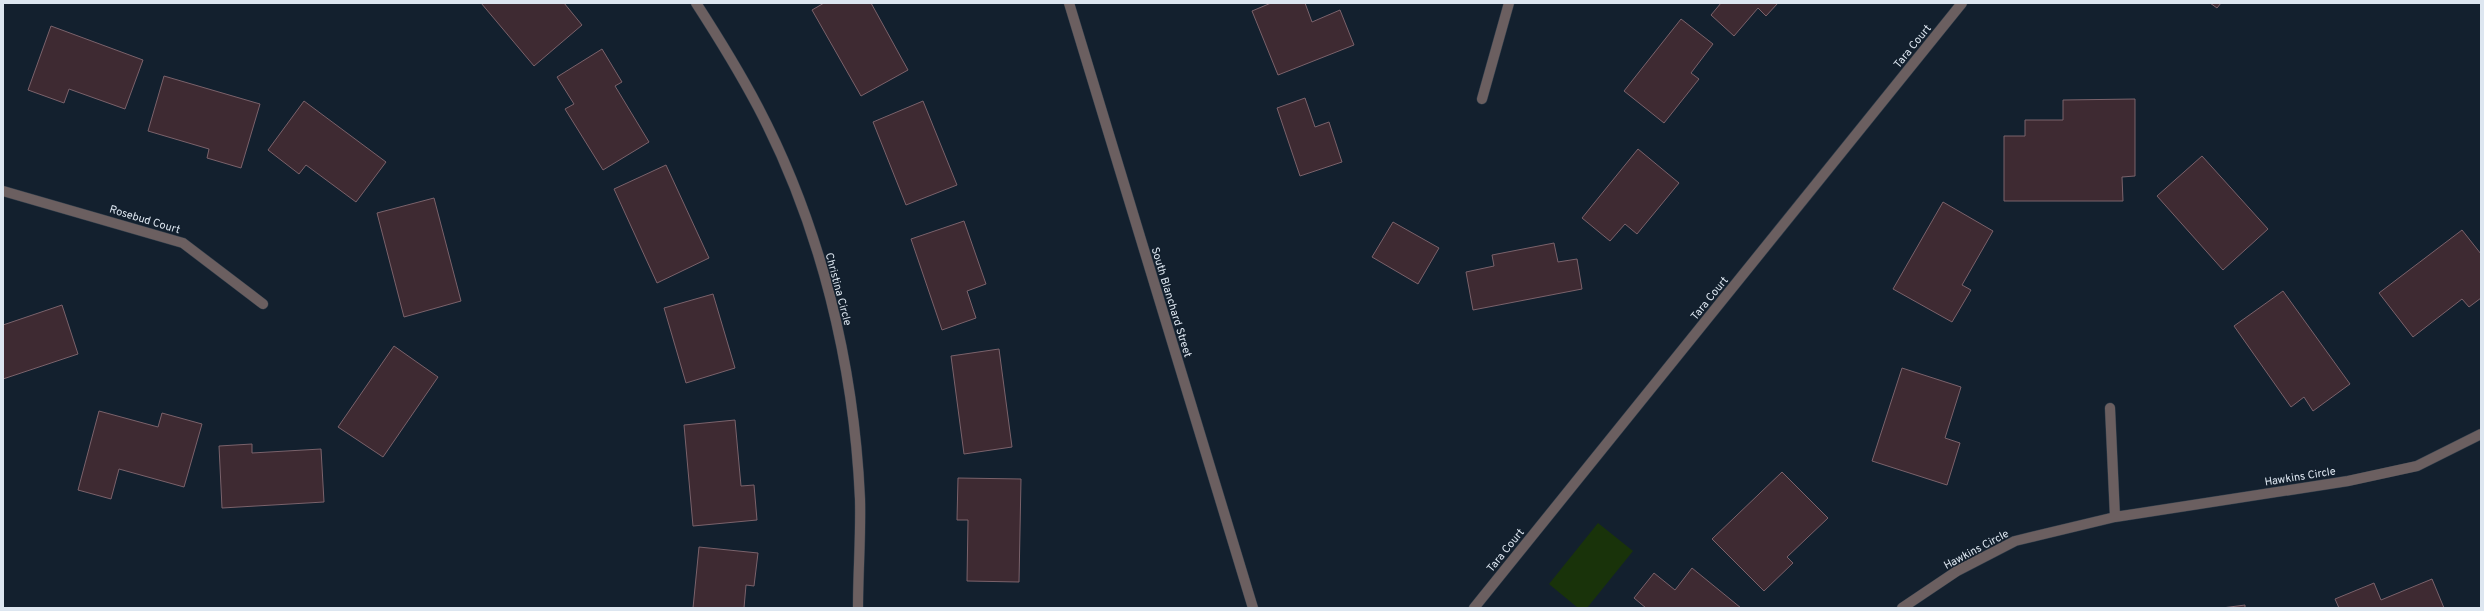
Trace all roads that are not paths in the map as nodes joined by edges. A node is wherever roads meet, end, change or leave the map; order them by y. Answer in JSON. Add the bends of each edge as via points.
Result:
{"nodes":[{"id":1,"x":696,"y":3,"type":"edge"},
{"id":2,"x":1069,"y":3,"type":"edge"},
{"id":3,"x":1509,"y":3,"type":"edge"},
{"id":4,"x":1962,"y":3,"type":"edge"},
{"id":5,"x":1482,"y":99,"type":"dead end"},
{"id":6,"x":3,"y":191,"type":"edge"},
{"id":7,"x":263,"y":304,"type":"dead end"},
{"id":8,"x":2110,"y":408,"type":"dead end"},
{"id":9,"x":2481,"y":434,"type":"edge"},
{"id":10,"x":2115,"y":517,"type":"junction"},
{"id":11,"x":858,"y":608,"type":"edge"},
{"id":12,"x":1253,"y":608,"type":"edge"},
{"id":13,"x":1474,"y":608,"type":"edge"},
{"id":14,"x":1902,"y":608,"type":"edge"}],
"edges":[{"from":1,"to":11,"type":"street","name":"Christina Circle","via":[[759,109],[797,194],[821,266],[840,340],[852,413],[860,499]]},
{"from":2,"to":12,"type":"street","name":"South Blanchard Street"},
{"from":3,"to":5,"type":"street"},
{"from":4,"to":13,"type":"street","name":"Tara Court"},
{"from":6,"to":7,"type":"street","name":"Rosebud Court","via":[[183,243]]},
{"from":8,"to":10,"type":"street"},
{"from":9,"to":10,"type":"street","name":"Hawkins Circle","via":[[2416,466],[2348,481]]},
{"from":10,"to":14,"type":"street","name":"Hawkins Circle","via":[[2015,541],[1957,571]]}]}
